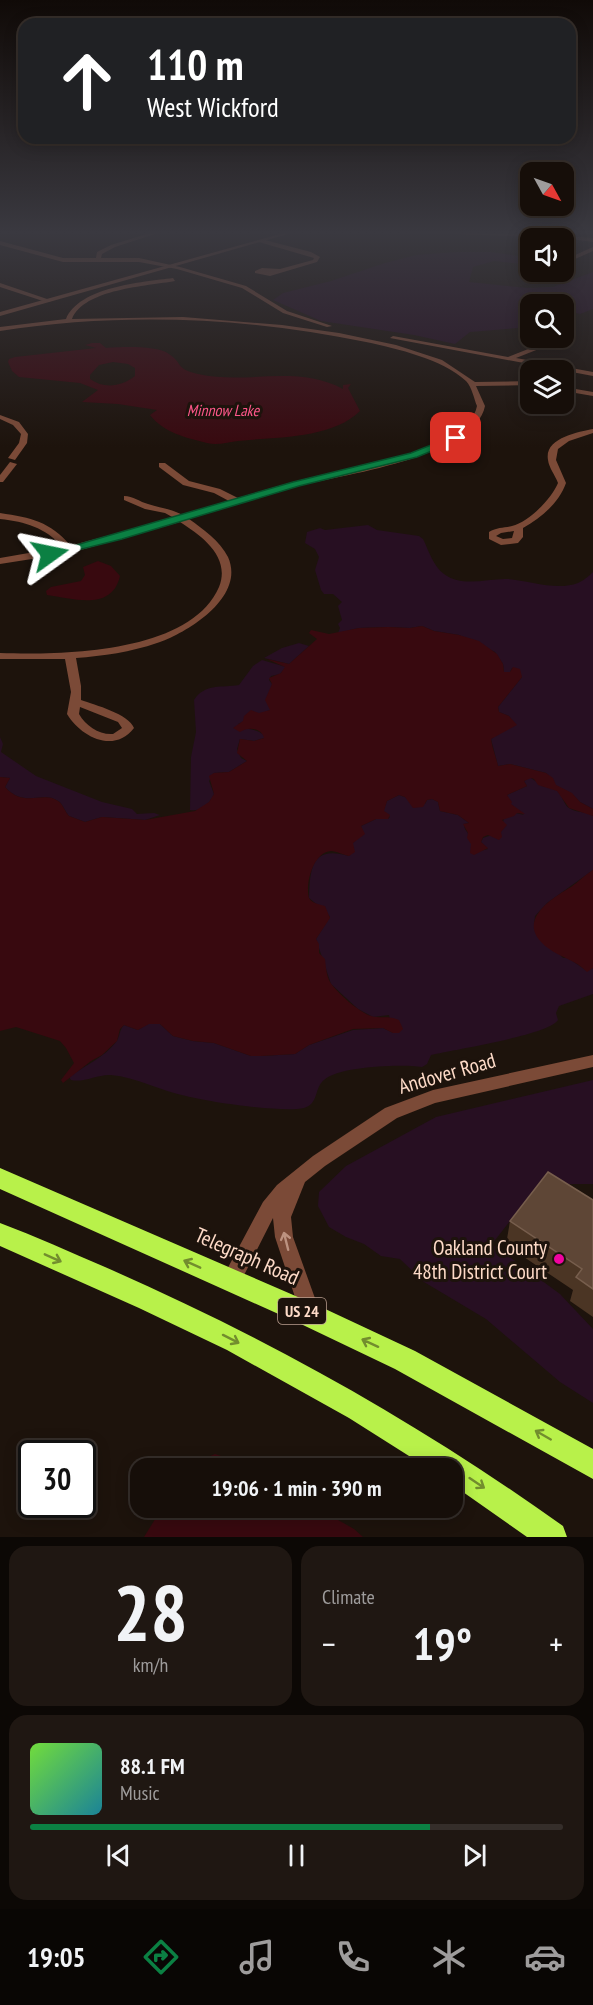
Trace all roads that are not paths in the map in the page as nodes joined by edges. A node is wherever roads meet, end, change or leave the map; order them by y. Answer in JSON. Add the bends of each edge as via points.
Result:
{"nodes":[{"id":1,"x":38,"y":304,"type":"edge"},
{"id":2,"x":83,"y":304,"type":"edge"},
{"id":3,"x":270,"y":304,"type":"edge"},
{"id":4,"x":0,"y":314,"type":"edge"},
{"id":5,"x":68,"y":321,"type":"junction"},
{"id":6,"x":0,"y":329,"type":"edge"},
{"id":7,"x":531,"y":348,"type":"edge"},
{"id":8,"x":508,"y":359,"type":"junction"},
{"id":9,"x":593,"y":374,"type":"edge"},
{"id":10,"x":520,"y":383,"type":"edge"},
{"id":11,"x":474,"y":384,"type":"junction"},
{"id":12,"x":574,"y":391,"type":"edge"},
{"id":13,"x":593,"y":394,"type":"edge"},
{"id":14,"x":0,"y":417,"type":"edge"},
{"id":15,"x":593,"y":430,"type":"edge"},
{"id":16,"x":162,"y":465,"type":"dead end"},
{"id":17,"x":0,"y":480,"type":"edge"},
{"id":18,"x":127,"y":498,"type":"dead end"},
{"id":19,"x":236,"y":501,"type":"junction"},
{"id":20,"x":0,"y":516,"type":"edge"},
{"id":21,"x":180,"y":518,"type":"junction"},
{"id":22,"x":519,"y":527,"type":"dead end"},
{"id":23,"x":70,"y":550,"type":"junction"},
{"id":24,"x":0,"y":561,"type":"edge"},
{"id":25,"x":0,"y":656,"type":"edge"},
{"id":26,"x":70,"y":657,"type":"junction"},
{"id":27,"x":77,"y":702,"type":"dead end"},
{"id":28,"x":593,"y":1060,"type":"edge"},
{"id":29,"x":0,"y":1178,"type":"edge"},
{"id":30,"x":297,"y":1180,"type":"junction"},
{"id":31,"x":0,"y":1234,"type":"edge"},
{"id":32,"x":231,"y":1281,"type":"junction"},
{"id":33,"x":312,"y":1316,"type":"junction"},
{"id":34,"x":593,"y":1465,"type":"edge"},
{"id":35,"x":552,"y":1537,"type":"edge"}],
"edges":[{"from":1,"to":4,"type":"street"},
{"from":2,"to":5,"type":"street","via":[[69,314]]},
{"from":3,"to":8,"type":"street","via":[[313,322]]},
{"from":5,"to":6,"type":"street"},
{"from":5,"to":11,"type":"street","via":[[194,319],[318,332],[422,354],[453,368]]},
{"from":7,"to":8,"type":"street"},
{"from":8,"to":9,"type":"street"},
{"from":10,"to":11,"type":"street"},
{"from":11,"to":19,"type":"street","via":[[481,402],[478,416],[469,428],[448,442],[414,455]]},
{"from":12,"to":13,"type":"street"},
{"from":14,"to":17,"type":"street","via":[[16,424],[25,435]]},
{"from":15,"to":22,"type":"street","via":[[569,438],[554,450],[552,459],[562,483],[560,492]]},
{"from":16,"to":19,"type":"street","via":[[186,483]]},
{"from":18,"to":21,"type":"street"},
{"from":19,"to":21,"type":"street"},
{"from":20,"to":23,"type":"street","via":[[43,525]]},
{"from":21,"to":23,"type":"street"},
{"from":21,"to":26,"type":"street","via":[[210,540],[224,558],[226,580],[214,602],[192,621],[158,638]]},
{"from":23,"to":24,"type":"street"},
{"from":25,"to":26,"type":"street"},
{"from":26,"to":27,"type":"street"},
{"from":28,"to":30,"type":"street","name":"Andover Road","via":[[411,1104],[391,1113]]},
{"from":32,"to":29,"type":"highway","name":"Telegraph Road","number":"US 24","one_way":true},
{"from":30,"to":32,"type":"street","name":"Andover Road","via":[[269,1208]]},
{"from":33,"to":30,"type":"street","name":"Andover Road","one_way":true,"via":[[288,1248],[282,1216]]},
{"from":31,"to":35,"type":"highway","one_way":true,"via":[[197,1322],[315,1384],[450,1465]]},
{"from":32,"to":33,"type":"highway","name":"Telegraph Road","number":"US 24"},
{"from":34,"to":33,"type":"highway","name":"Telegraph Road","number":"US 24","one_way":true,"via":[[405,1360]]}]}
